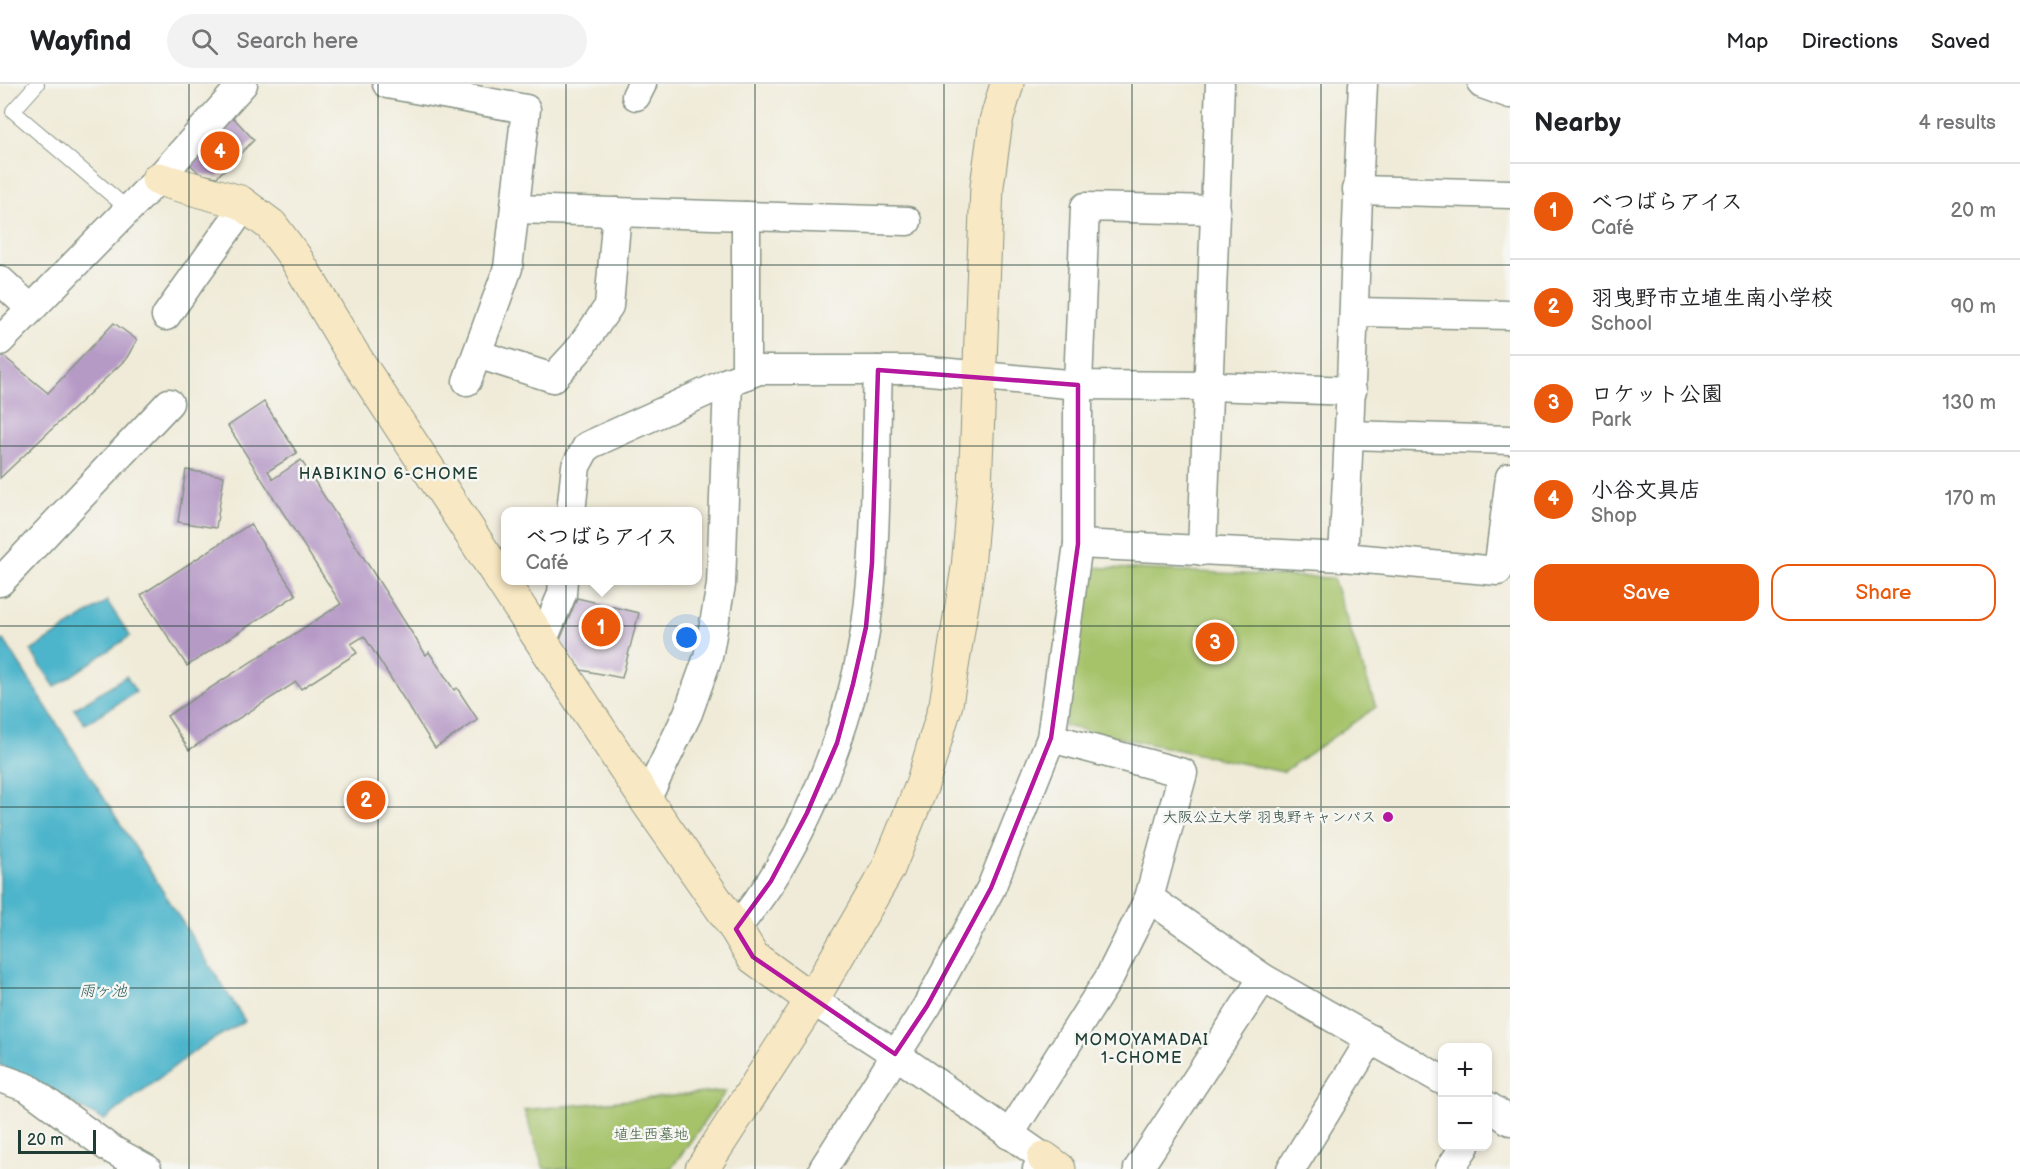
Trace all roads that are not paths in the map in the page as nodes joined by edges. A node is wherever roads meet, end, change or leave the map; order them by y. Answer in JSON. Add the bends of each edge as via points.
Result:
{"nodes":[{"id":1,"x":37,"y":84,"type":"edge"},
{"id":2,"x":243,"y":84,"type":"edge"},
{"id":3,"x":387,"y":84,"type":"edge"},
{"id":4,"x":1007,"y":84,"type":"edge"},
{"id":5,"x":1221,"y":84,"type":"edge"},
{"id":6,"x":1363,"y":84,"type":"edge"},
{"id":7,"x":1482,"y":84,"type":"edge"},
{"id":8,"x":507,"y":94,"type":"edge"},
{"id":9,"x":1510,"y":94,"type":"edge"},
{"id":10,"x":158,"y":178,"type":"junction"},
{"id":11,"x":1357,"y":189,"type":"junction"},
{"id":12,"x":1510,"y":194,"type":"edge"},
{"id":13,"x":245,"y":205,"type":"junction"},
{"id":14,"x":515,"y":208,"type":"junction"},
{"id":15,"x":128,"y":209,"type":"junction"},
{"id":16,"x":1216,"y":210,"type":"junction"},
{"id":17,"x":617,"y":212,"type":"junction"},
{"id":18,"x":746,"y":216,"type":"junction"},
{"id":19,"x":906,"y":221,"type":"dead end"},
{"id":20,"x":0,"y":280,"type":"edge"},
{"id":21,"x":31,"y":309,"type":"junction"},
{"id":22,"x":1354,"y":312,"type":"junction"},
{"id":23,"x":1510,"y":315,"type":"edge"},
{"id":24,"x":166,"y":316,"type":"dead end"},
{"id":25,"x":0,"y":341,"type":"edge"},
{"id":26,"x":477,"y":354,"type":"junction"},
{"id":27,"x":878,"y":370,"type":"junction"},
{"id":28,"x":980,"y":375,"type":"junction"},
{"id":29,"x":737,"y":378,"type":"junction"},
{"id":30,"x":467,"y":381,"type":"dead end"},
{"id":31,"x":1078,"y":385,"type":"junction"},
{"id":32,"x":1210,"y":386,"type":"junction"},
{"id":33,"x":1352,"y":392,"type":"junction"},
{"id":34,"x":169,"y":403,"type":"dead end"},
{"id":35,"x":1350,"y":435,"type":"junction"},
{"id":36,"x":1510,"y":440,"type":"edge"},
{"id":37,"x":1510,"y":477,"type":"edge"},
{"id":38,"x":572,"y":507,"type":"edge"},
{"id":39,"x":1078,"y":544,"type":"junction"},
{"id":40,"x":1202,"y":551,"type":"junction"},
{"id":41,"x":1343,"y":557,"type":"junction"},
{"id":42,"x":501,"y":577,"type":"edge"},
{"id":43,"x":0,"y":582,"type":"edge"},
{"id":44,"x":506,"y":585,"type":"edge"},
{"id":45,"x":562,"y":585,"type":"edge"},
{"id":46,"x":543,"y":640,"type":"junction"},
{"id":47,"x":1051,"y":738,"type":"junction"},
{"id":48,"x":646,"y":800,"type":"junction"},
{"id":49,"x":1149,"y":897,"type":"junction"},
{"id":50,"x":736,"y":929,"type":"junction"},
{"id":51,"x":1263,"y":978,"type":"junction"},
{"id":52,"x":812,"y":1000,"type":"junction"},
{"id":53,"x":1371,"y":1039,"type":"junction"},
{"id":54,"x":895,"y":1054,"type":"junction"},
{"id":55,"x":1438,"y":1077,"type":"edge"},
{"id":56,"x":0,"y":1078,"type":"edge"},
{"id":57,"x":1009,"y":1135,"type":"junction"},
{"id":58,"x":1462,"y":1151,"type":"edge"},
{"id":59,"x":1047,"y":1165,"type":"edge"},
{"id":60,"x":147,"y":1169,"type":"edge"},
{"id":61,"x":702,"y":1169,"type":"edge"},
{"id":62,"x":823,"y":1169,"type":"edge"},
{"id":63,"x":1138,"y":1169,"type":"edge"},
{"id":64,"x":1291,"y":1169,"type":"edge"},
{"id":65,"x":1450,"y":1169,"type":"edge"}],
"edges":[{"from":1,"to":15,"type":"lane","via":[[13,111]]},
{"from":2,"to":10,"type":"street"},
{"from":3,"to":8,"type":"street"},
{"from":4,"to":28,"type":"street","via":[[996,122],[987,186]]},
{"from":5,"to":16,"type":"street"},
{"from":6,"to":11,"type":"street"},
{"from":7,"to":9,"type":"street"},
{"from":8,"to":14,"type":"street","via":[[526,109]]},
{"from":10,"to":13,"type":"street"},
{"from":10,"to":15,"type":"street"},
{"from":11,"to":12,"type":"street"},
{"from":11,"to":22,"type":"street"},
{"from":13,"to":24,"type":"street"},
{"from":13,"to":42,"type":"street","via":[[271,225],[295,257],[351,351]]},
{"from":14,"to":17,"type":"street"},
{"from":14,"to":26,"type":"street","via":[[508,268]]},
{"from":15,"to":21,"type":"street"},
{"from":16,"to":31,"type":"street","via":[[1085,207]]},
{"from":16,"to":32,"type":"street"},
{"from":17,"to":18,"type":"street"},
{"from":17,"to":26,"type":"street","via":[[609,306],[554,378]]},
{"from":18,"to":19,"type":"street"},
{"from":18,"to":29,"type":"street"},
{"from":20,"to":21,"type":"street"},
{"from":21,"to":25,"type":"street"},
{"from":22,"to":23,"type":"street"},
{"from":22,"to":33,"type":"street"},
{"from":26,"to":30,"type":"street"},
{"from":27,"to":28,"type":"street"},
{"from":27,"to":29,"type":"street","via":[[759,370]]},
{"from":27,"to":50,"type":"street","via":[[872,563],[866,627],[853,684],[837,743],[807,813],[771,881]]},
{"from":28,"to":31,"type":"street"},
{"from":28,"to":52,"type":"street","via":[[968,568],[946,704],[922,784],[888,869]]},
{"from":29,"to":38,"type":"street","via":[[587,446],[576,466]]},
{"from":29,"to":48,"type":"street","via":[[721,585],[708,657],[688,713]]},
{"from":31,"to":32,"type":"street"},
{"from":31,"to":39,"type":"street"},
{"from":32,"to":33,"type":"street"},
{"from":32,"to":40,"type":"street"},
{"from":33,"to":35,"type":"street"},
{"from":34,"to":43,"type":"street"},
{"from":35,"to":36,"type":"street"},
{"from":35,"to":41,"type":"street"},
{"from":37,"to":41,"type":"street","via":[[1498,570]]},
{"from":39,"to":40,"type":"street"},
{"from":39,"to":47,"type":"street"},
{"from":40,"to":41,"type":"street"},
{"from":44,"to":46,"type":"street"},
{"from":45,"to":46,"type":"street"},
{"from":46,"to":48,"type":"street"},
{"from":47,"to":49,"type":"street","via":[[1183,773]]},
{"from":47,"to":54,"type":"street","via":[[991,888],[927,1006]]},
{"from":48,"to":50,"type":"street"},
{"from":49,"to":51,"type":"street"},
{"from":49,"to":57,"type":"street","via":[[1109,978]]},
{"from":50,"to":52,"type":"street","via":[[753,957]]},
{"from":51,"to":53,"type":"street"},
{"from":51,"to":63,"type":"street"},
{"from":52,"to":54,"type":"street"},
{"from":52,"to":61,"type":"street"},
{"from":53,"to":55,"type":"street"},
{"from":53,"to":64,"type":"street"},
{"from":54,"to":57,"type":"street"},
{"from":54,"to":62,"type":"street"},
{"from":56,"to":60,"type":"street","via":[[28,1088],[109,1148]]},
{"from":57,"to":59,"type":"street"},
{"from":58,"to":65,"type":"street"}]}
